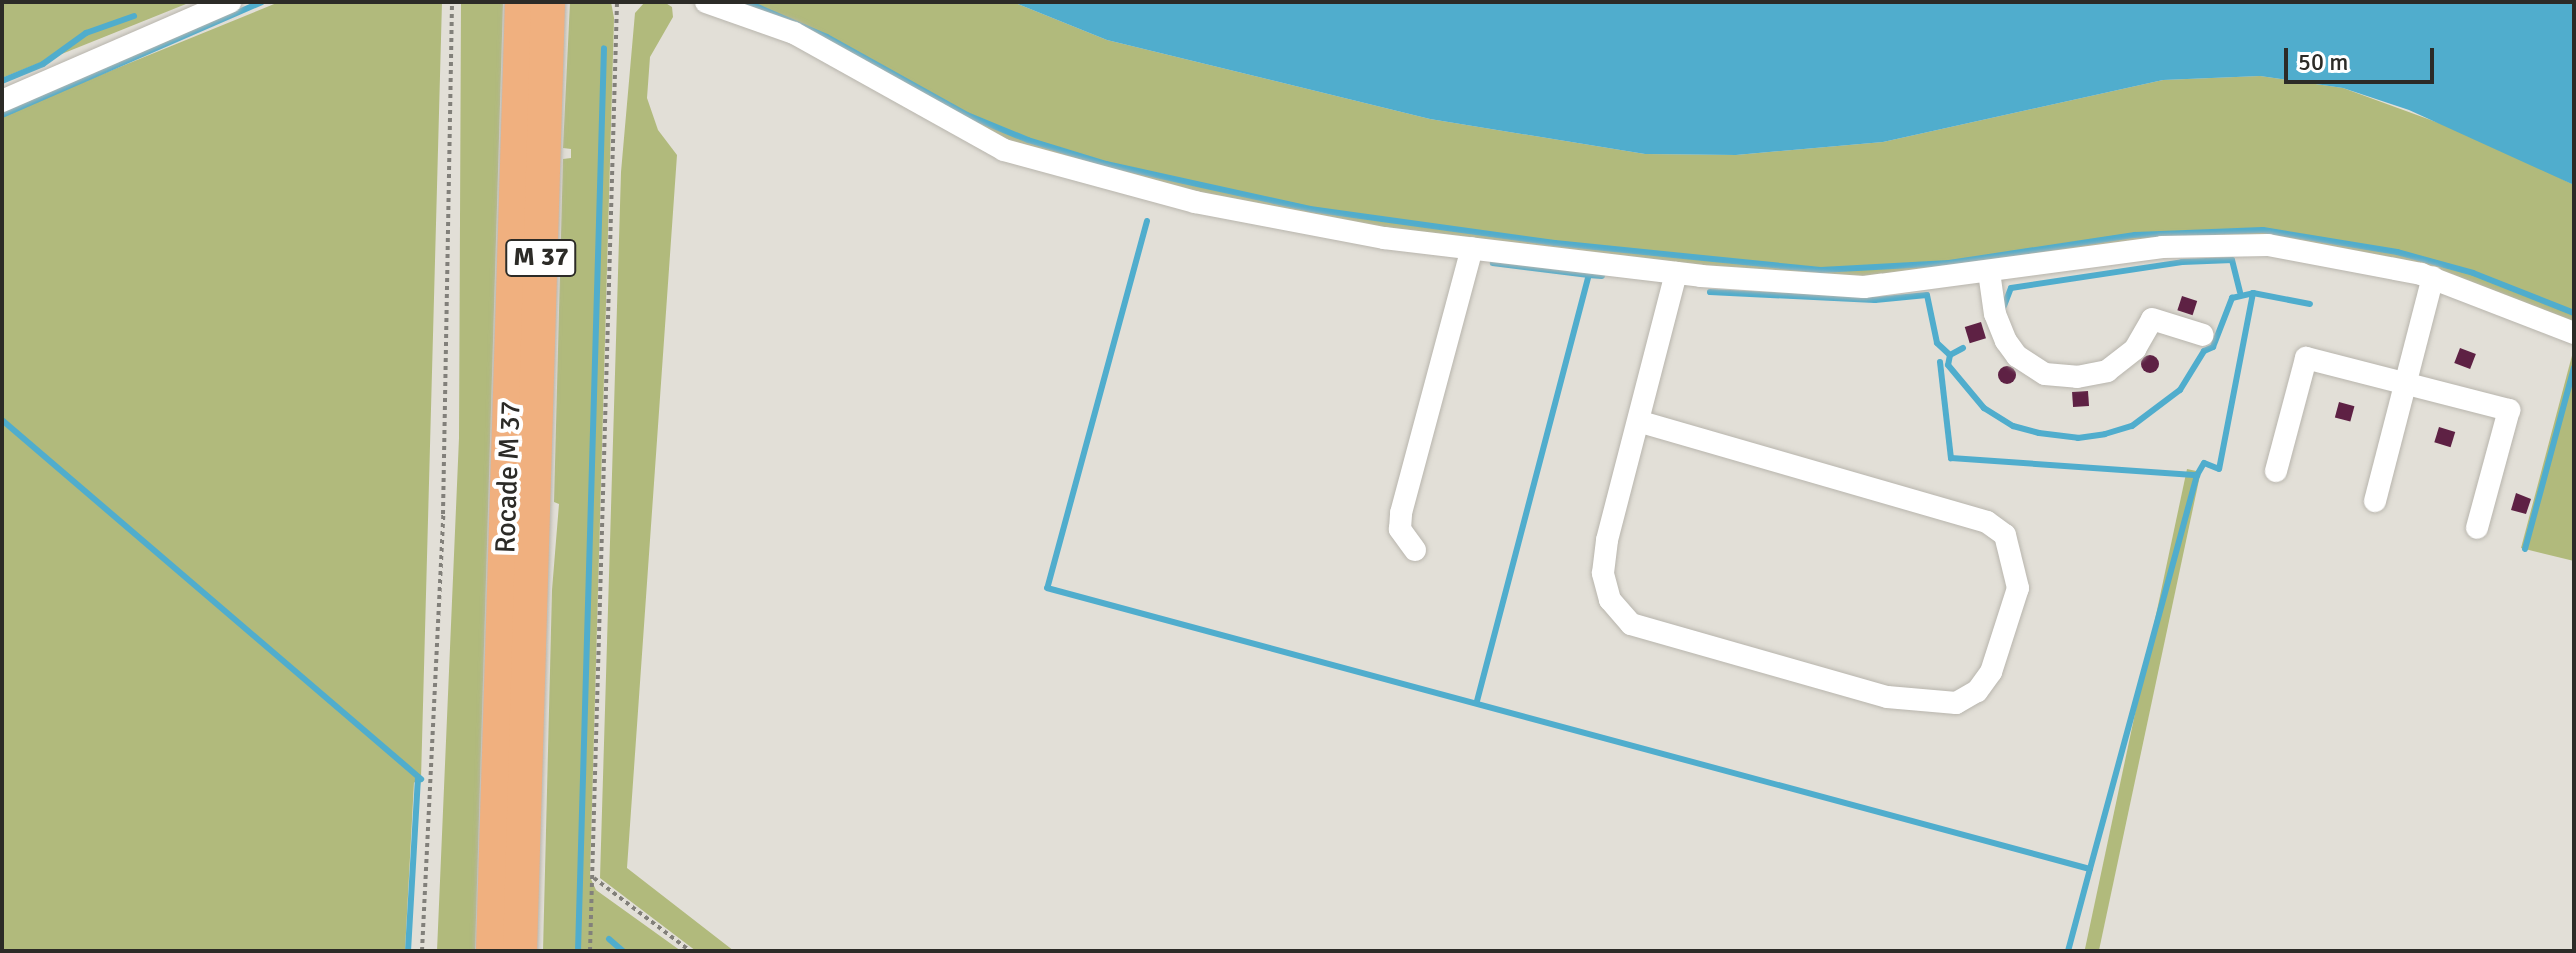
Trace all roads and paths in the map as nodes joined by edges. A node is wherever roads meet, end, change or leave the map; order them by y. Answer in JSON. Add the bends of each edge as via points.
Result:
{"nodes":[{"id":1,"x":230,"y":2,"type":"edge"},
{"id":2,"x":452,"y":2,"type":"edge"},
{"id":3,"x":617,"y":2,"type":"edge"},
{"id":4,"x":706,"y":2,"type":"edge"},
{"id":5,"x":535,"y":3,"type":"edge"},
{"id":6,"x":2,"y":101,"type":"edge"},
{"id":7,"x":1472,"y":248,"type":"junction"},
{"id":8,"x":1989,"y":272,"type":"junction"},
{"id":9,"x":1676,"y":273,"type":"junction"},
{"id":10,"x":2433,"y":277,"type":"junction"},
{"id":11,"x":2574,"y":333,"type":"edge"},
{"id":12,"x":2203,"y":335,"type":"dead end"},
{"id":13,"x":2405,"y":383,"type":"junction"},
{"id":14,"x":1641,"y":422,"type":"junction"},
{"id":15,"x":2276,"y":471,"type":"dead end"},
{"id":16,"x":2375,"y":501,"type":"dead end"},
{"id":17,"x":2477,"y":528,"type":"dead end"},
{"id":18,"x":1415,"y":550,"type":"dead end"},
{"id":19,"x":518,"y":583,"type":"junction"},
{"id":20,"x":594,"y":878,"type":"junction"},
{"id":21,"x":422,"y":951,"type":"edge"},
{"id":22,"x":493,"y":951,"type":"edge"},
{"id":23,"x":520,"y":951,"type":"edge"},
{"id":24,"x":590,"y":951,"type":"edge"},
{"id":25,"x":690,"y":951,"type":"edge"}],
"edges":[{"from":1,"to":6,"type":"street"},
{"from":2,"to":21,"type":"path","via":[[443,514]]},
{"from":3,"to":20,"type":"path"},
{"from":4,"to":7,"type":"street","via":[[794,33],[1004,150],[1195,202]]},
{"from":5,"to":19,"type":"highway","name":"Rocade M 37","number":"M 37"},
{"from":7,"to":9,"type":"street"},
{"from":7,"to":18,"type":"street","via":[[1401,513],[1400,529]]},
{"from":8,"to":9,"type":"street","via":[[1864,287]]},
{"from":8,"to":10,"type":"street","via":[[2162,247],[2240,244],[2336,255]]},
{"from":8,"to":12,"type":"street","via":[[1995,314],[2006,341],[2017,356],[2045,374],[2077,377],[2107,371],[2135,349],[2152,319]]},
{"from":9,"to":14,"type":"street"},
{"from":10,"to":11,"type":"street"},
{"from":10,"to":13,"type":"street"},
{"from":13,"to":15,"type":"street","via":[[2306,358]]},
{"from":13,"to":16,"type":"street"},
{"from":13,"to":17,"type":"street","via":[[2509,410]]},
{"from":14,"to":14,"type":"street","via":[[1603,573],[1610,600],[1631,624],[1923,703],[1956,703],[1977,691],[1991,672],[2018,588],[2005,535],[1987,522]]},
{"from":19,"to":22,"type":"highway","name":"Rocade M 37","number":"M 37"},
{"from":19,"to":23,"type":"highway","name":"Rocade M 37","number":"M 37"},
{"from":20,"to":24,"type":"path"},
{"from":20,"to":25,"type":"path"}]}
